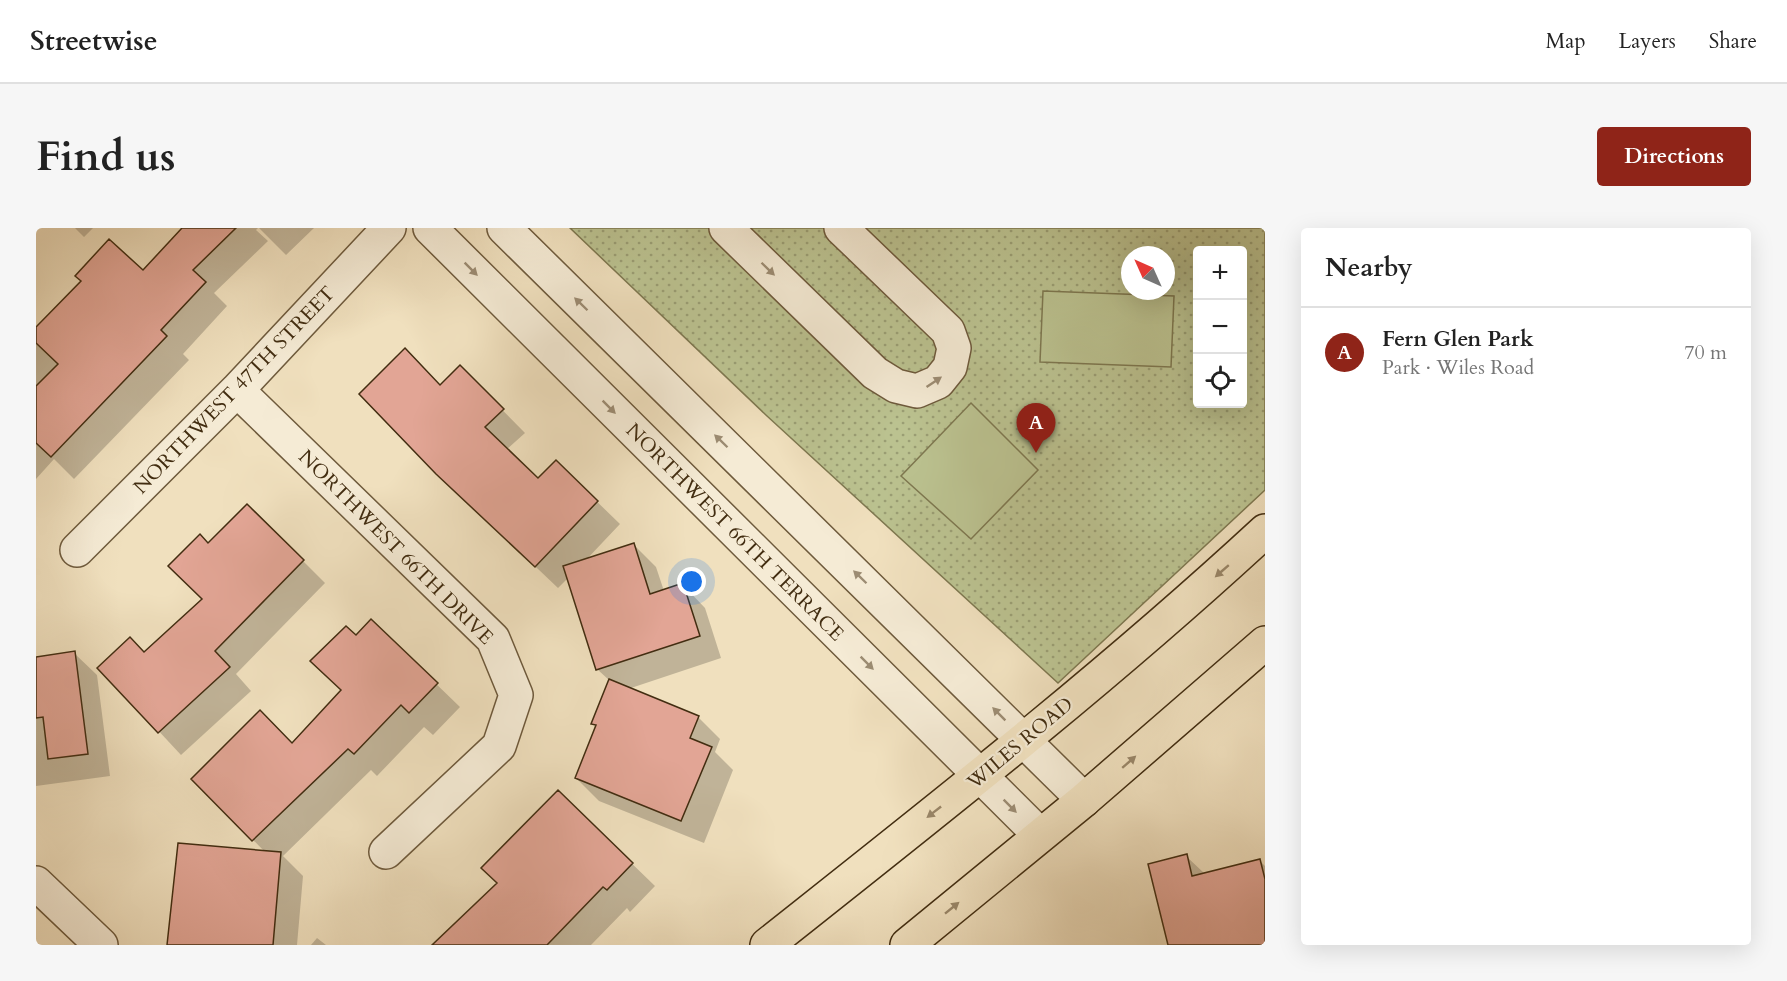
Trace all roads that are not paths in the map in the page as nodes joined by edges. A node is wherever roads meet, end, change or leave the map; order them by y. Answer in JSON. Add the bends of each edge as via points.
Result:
{"nodes":[{"id":1,"x":389,"y":228,"type":"edge"},
{"id":2,"x":430,"y":228,"type":"edge"},
{"id":3,"x":504,"y":228,"type":"edge"},
{"id":4,"x":726,"y":228,"type":"edge"},
{"id":5,"x":841,"y":228,"type":"edge"},
{"id":6,"x":237,"y":390,"type":"junction"},
{"id":7,"x":1265,"y":531,"type":"edge"},
{"id":8,"x":77,"y":550,"type":"dead end"},
{"id":9,"x":1265,"y":643,"type":"edge"},
{"id":10,"x":1024,"y":739,"type":"junction"},
{"id":11,"x":981,"y":776,"type":"junction"},
{"id":12,"x":1084,"y":800,"type":"junction"},
{"id":13,"x":1040,"y":835,"type":"junction"},
{"id":14,"x":386,"y":852,"type":"dead end"},
{"id":15,"x":36,"y":883,"type":"edge"},
{"id":16,"x":101,"y":945,"type":"edge"},
{"id":17,"x":766,"y":945,"type":"edge"},
{"id":18,"x":907,"y":945,"type":"edge"}],
"edges":[{"from":1,"to":6,"type":"street","name":"NORTHWEST 47TH STREET"},
{"from":2,"to":11,"type":"street","name":"NORTHWEST 66TH TERRACE","one_way":true},
{"from":10,"to":3,"type":"street","one_way":true},
{"from":4,"to":5,"type":"street","one_way":true,"via":[[875,373],[896,386],[917,391],[938,382],[950,367],[954,348],[948,331]]},
{"from":6,"to":8,"type":"street","name":"NORTHWEST 47TH STREET"},
{"from":6,"to":14,"type":"street","name":"NORTHWEST 66TH DRIVE","via":[[493,639],[516,695],[499,746]]},
{"from":7,"to":10,"type":"main road","name":"WILES ROAD","one_way":true},
{"from":12,"to":9,"type":"main road","one_way":true},
{"from":10,"to":11,"type":"main road","name":"WILES ROAD"},
{"from":10,"to":12,"type":"street"},
{"from":11,"to":13,"type":"street","name":"NORTHWEST 66TH TERRACE","one_way":true},
{"from":11,"to":17,"type":"main road","name":"WILES ROAD","one_way":true},
{"from":12,"to":13,"type":"main road"},
{"from":18,"to":13,"type":"main road","one_way":true},
{"from":15,"to":16,"type":"street"}]}
